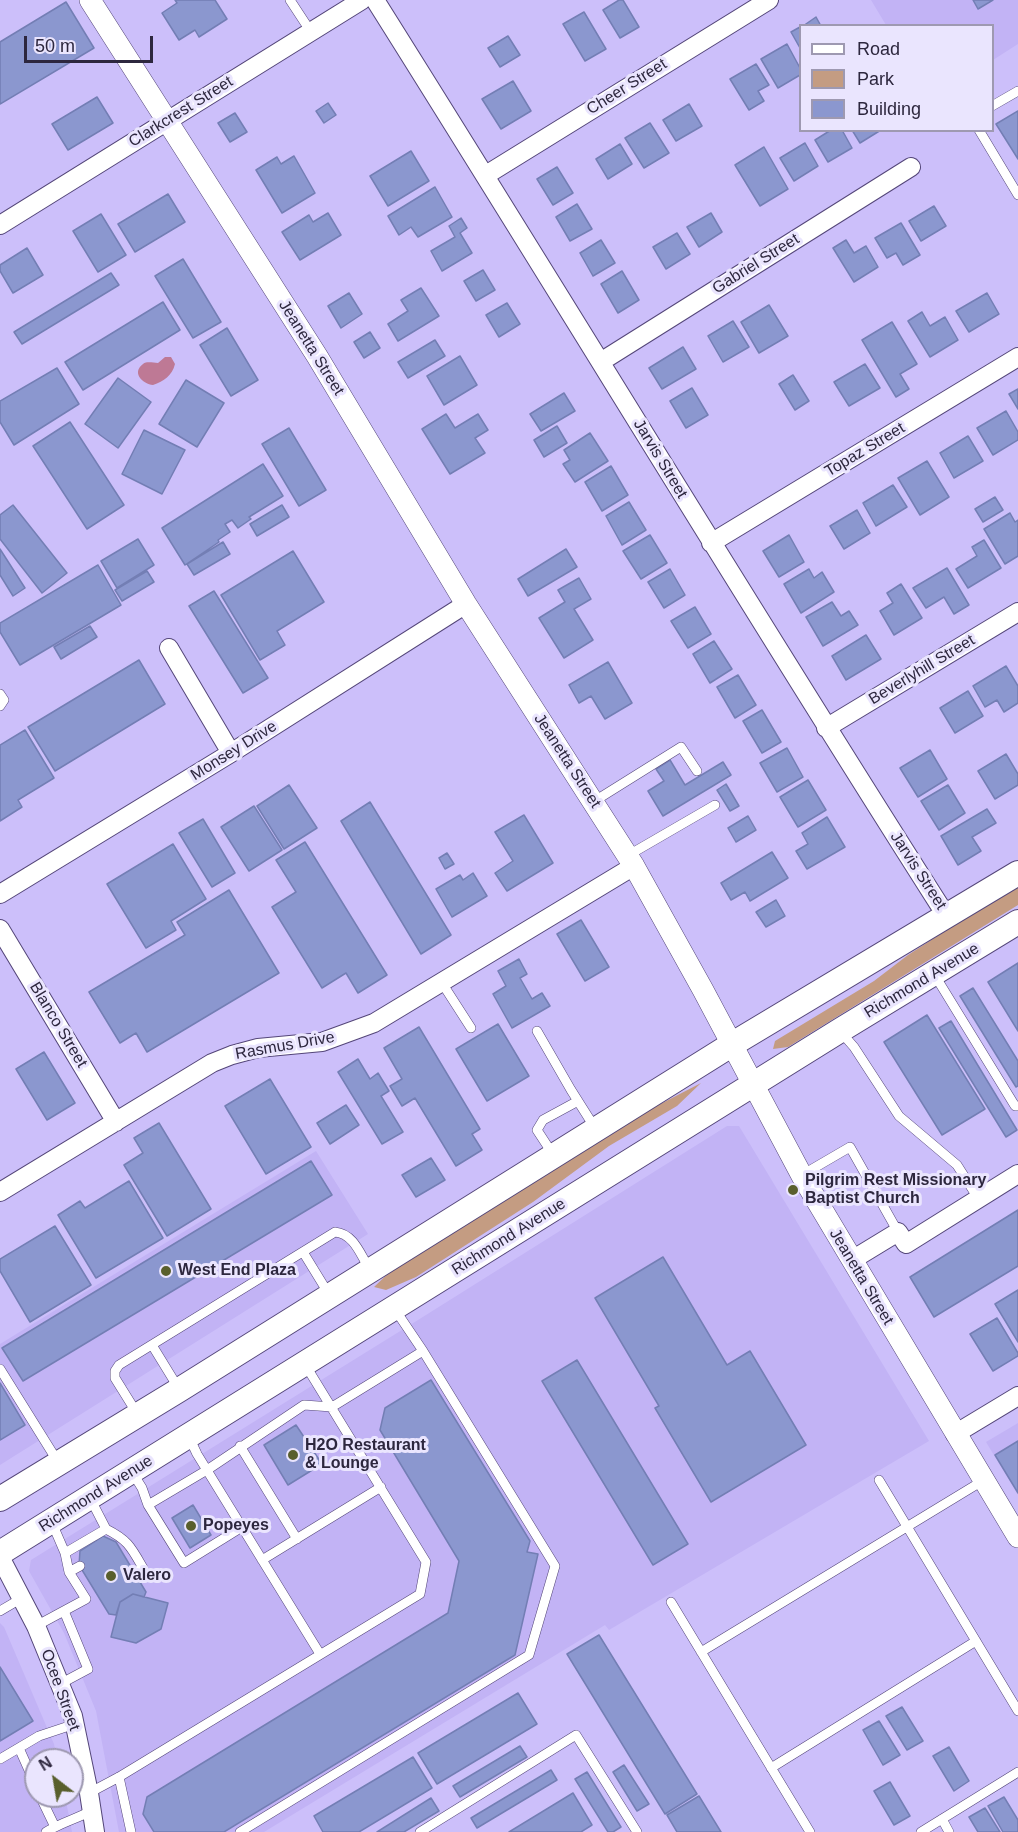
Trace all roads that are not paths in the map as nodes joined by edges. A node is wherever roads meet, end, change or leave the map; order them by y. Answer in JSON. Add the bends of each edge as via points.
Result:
{"nodes":[{"id":1,"x":90,"y":0,"type":"edge"},
{"id":2,"x":290,"y":0,"type":"edge"},
{"id":3,"x":362,"y":0,"type":"edge"},
{"id":4,"x":375,"y":0,"type":"edge"},
{"id":5,"x":769,"y":0,"type":"edge"},
{"id":6,"x":311,"y":32,"type":"junction"},
{"id":7,"x":1018,"y":91,"type":"edge"},
{"id":8,"x":994,"y":105,"type":"edge"},
{"id":9,"x":167,"y":121,"type":"junction"},
{"id":10,"x":980,"y":132,"type":"edge"},
{"id":11,"x":911,"y":168,"type":"dead end"},
{"id":12,"x":486,"y":175,"type":"junction"},
{"id":13,"x":1018,"y":195,"type":"edge"},
{"id":14,"x":0,"y":225,"type":"edge"},
{"id":15,"x":1018,"y":357,"type":"edge"},
{"id":16,"x":602,"y":362,"type":"junction"},
{"id":17,"x":711,"y":543,"type":"junction"},
{"id":18,"x":466,"y":604,"type":"junction"},
{"id":19,"x":1018,"y":612,"type":"edge"},
{"id":20,"x":169,"y":648,"type":"dead end"},
{"id":21,"x":0,"y":694,"type":"edge"},
{"id":22,"x":0,"y":706,"type":"edge"},
{"id":23,"x":826,"y":728,"type":"junction"},
{"id":24,"x":231,"y":753,"type":"junction"},
{"id":25,"x":697,"y":771,"type":"dead end"},
{"id":26,"x":593,"y":802,"type":"junction"},
{"id":27,"x":715,"y":805,"type":"dead end"},
{"id":28,"x":631,"y":861,"type":"junction"},
{"id":29,"x":1018,"y":873,"type":"edge"},
{"id":30,"x":0,"y":894,"type":"edge"},
{"id":31,"x":947,"y":917,"type":"junction"},
{"id":32,"x":1018,"y":922,"type":"edge"},
{"id":33,"x":0,"y":929,"type":"edge"},
{"id":34,"x":934,"y":974,"type":"junction"},
{"id":35,"x":442,"y":983,"type":"junction"},
{"id":36,"x":471,"y":1028,"type":"dead end"},
{"id":37,"x":537,"y":1031,"type":"dead end"},
{"id":38,"x":839,"y":1031,"type":"junction"},
{"id":39,"x":731,"y":1045,"type":"junction"},
{"id":40,"x":753,"y":1086,"type":"junction"},
{"id":41,"x":578,"y":1101,"type":"junction"},
{"id":42,"x":1018,"y":1106,"type":"edge"},
{"id":43,"x":116,"y":1122,"type":"junction"},
{"id":44,"x":596,"y":1130,"type":"junction"},
{"id":45,"x":554,"y":1156,"type":"junction"},
{"id":46,"x":1018,"y":1174,"type":"edge"},
{"id":47,"x":802,"y":1176,"type":"junction"},
{"id":48,"x":0,"y":1192,"type":"edge"},
{"id":49,"x":978,"y":1198,"type":"junction"},
{"id":50,"x":898,"y":1232,"type":"junction"},
{"id":51,"x":303,"y":1252,"type":"junction"},
{"id":52,"x":852,"y":1260,"type":"junction"},
{"id":53,"x":370,"y":1270,"type":"junction"},
{"id":54,"x":330,"y":1296,"type":"junction"},
{"id":55,"x":394,"y":1308,"type":"junction"},
{"id":56,"x":153,"y":1345,"type":"junction"},
{"id":57,"x":423,"y":1352,"type":"junction"},
{"id":58,"x":305,"y":1364,"type":"junction"},
{"id":59,"x":0,"y":1369,"type":"edge"},
{"id":60,"x":179,"y":1390,"type":"junction"},
{"id":61,"x":1018,"y":1396,"type":"edge"},
{"id":62,"x":332,"y":1407,"type":"junction"},
{"id":63,"x":138,"y":1415,"type":"junction"},
{"id":64,"x":955,"y":1434,"type":"junction"},
{"id":65,"x":189,"y":1437,"type":"junction"},
{"id":66,"x":240,"y":1446,"type":"junction"},
{"id":67,"x":58,"y":1462,"type":"junction"},
{"id":68,"x":207,"y":1470,"type":"junction"},
{"id":69,"x":132,"y":1472,"type":"junction"},
{"id":70,"x":879,"y":1480,"type":"dead end"},
{"id":71,"x":984,"y":1480,"type":"junction"},
{"id":72,"x":381,"y":1487,"type":"junction"},
{"id":73,"x":90,"y":1498,"type":"junction"},
{"id":74,"x":0,"y":1499,"type":"edge"},
{"id":75,"x":148,"y":1505,"type":"junction"},
{"id":76,"x":51,"y":1522,"type":"junction"},
{"id":77,"x":242,"y":1527,"type":"junction"},
{"id":78,"x":907,"y":1527,"type":"junction"},
{"id":79,"x":106,"y":1528,"type":"junction"},
{"id":80,"x":1018,"y":1537,"type":"edge"},
{"id":81,"x":297,"y":1539,"type":"junction"},
{"id":82,"x":65,"y":1553,"type":"junction"},
{"id":83,"x":135,"y":1553,"type":"junction"},
{"id":84,"x":0,"y":1555,"type":"edge"},
{"id":85,"x":126,"y":1558,"type":"dead end"},
{"id":86,"x":262,"y":1560,"type":"junction"},
{"id":87,"x":80,"y":1566,"type":"dead end"},
{"id":88,"x":69,"y":1572,"type":"junction"},
{"id":89,"x":134,"y":1572,"type":"dead end"},
{"id":90,"x":88,"y":1580,"type":"dead end"},
{"id":91,"x":78,"y":1585,"type":"junction"},
{"id":92,"x":97,"y":1594,"type":"dead end"},
{"id":93,"x":22,"y":1598,"type":"junction"},
{"id":94,"x":86,"y":1599,"type":"junction"},
{"id":95,"x":671,"y":1602,"type":"dead end"},
{"id":96,"x":0,"y":1611,"type":"edge"},
{"id":97,"x":64,"y":1611,"type":"junction"},
{"id":98,"x":36,"y":1626,"type":"junction"},
{"id":99,"x":976,"y":1641,"type":"junction"},
{"id":100,"x":701,"y":1652,"type":"junction"},
{"id":101,"x":320,"y":1654,"type":"junction"},
{"id":102,"x":60,"y":1684,"type":"junction"},
{"id":103,"x":1018,"y":1711,"type":"edge"},
{"id":104,"x":75,"y":1724,"type":"junction"},
{"id":105,"x":19,"y":1748,"type":"junction"},
{"id":106,"x":0,"y":1759,"type":"edge"},
{"id":107,"x":24,"y":1759,"type":"edge"},
{"id":108,"x":771,"y":1768,"type":"junction"},
{"id":109,"x":1018,"y":1772,"type":"edge"},
{"id":110,"x":119,"y":1777,"type":"junction"},
{"id":111,"x":89,"y":1793,"type":"junction"},
{"id":112,"x":44,"y":1808,"type":"edge"},
{"id":113,"x":91,"y":1811,"type":"junction"},
{"id":114,"x":942,"y":1819,"type":"junction"},
{"id":115,"x":50,"y":1829,"type":"edge"},
{"id":116,"x":95,"y":1832,"type":"edge"},
{"id":117,"x":131,"y":1832,"type":"edge"},
{"id":118,"x":240,"y":1832,"type":"edge"},
{"id":119,"x":420,"y":1832,"type":"edge"},
{"id":120,"x":637,"y":1832,"type":"edge"},
{"id":121,"x":810,"y":1832,"type":"edge"},
{"id":122,"x":921,"y":1832,"type":"edge"},
{"id":123,"x":949,"y":1832,"type":"edge"}],
"edges":[{"from":1,"to":9,"type":"street","name":"Jeanetta Street"},
{"from":2,"to":6,"type":"lane"},
{"from":3,"to":6,"type":"street","name":"Clarkcrest Street"},
{"from":4,"to":12,"type":"street","name":"Jarvis Street"},
{"from":5,"to":12,"type":"street","name":"Cheer Street"},
{"from":6,"to":9,"type":"street","name":"Clarkcrest Street"},
{"from":7,"to":8,"type":"lane"},
{"from":9,"to":14,"type":"street","name":"Clarkcrest Street"},
{"from":9,"to":18,"type":"street","name":"Jeanetta Street","via":[[317,356]]},
{"from":10,"to":13,"type":"lane"},
{"from":11,"to":16,"type":"street","name":"Gabriel Street"},
{"from":12,"to":16,"type":"street","name":"Jarvis Street"},
{"from":15,"to":17,"type":"street","name":"Topaz Street"},
{"from":16,"to":17,"type":"street","name":"Jarvis Street"},
{"from":17,"to":23,"type":"street","name":"Jarvis Street"},
{"from":18,"to":24,"type":"street","name":"Monsey Drive"},
{"from":18,"to":26,"type":"street","name":"Jeanetta Street"},
{"from":19,"to":23,"type":"street","name":"Beverlyhill Street"},
{"from":20,"to":24,"type":"street"},
{"from":21,"to":22,"type":"lane","via":[[4,700]]},
{"from":23,"to":31,"type":"street","name":"Jarvis Street"},
{"from":24,"to":30,"type":"street","name":"Monsey Drive"},
{"from":25,"to":26,"type":"lane","via":[[681,747]]},
{"from":26,"to":28,"type":"street","name":"Jeanetta Street"},
{"from":27,"to":28,"type":"lane"},
{"from":28,"to":35,"type":"street","name":"Rasmus Drive"},
{"from":28,"to":39,"type":"street","name":"Jeanetta Street"},
{"from":29,"to":31,"type":"main road"},
{"from":31,"to":39,"type":"main road"},
{"from":32,"to":34,"type":"main road","name":"Richmond Avenue"},
{"from":33,"to":43,"type":"street","name":"Blanco Street"},
{"from":34,"to":38,"type":"main road","name":"Richmond Avenue"},
{"from":34,"to":42,"type":"lane"},
{"from":35,"to":36,"type":"lane"},
{"from":35,"to":43,"type":"street","name":"Rasmus Drive","via":[[374,1023],[344,1035],[322,1042],[258,1048],[212,1063]]},
{"from":37,"to":41,"type":"lane"},
{"from":38,"to":40,"type":"main road","name":"Richmond Avenue"},
{"from":38,"to":49,"type":"lane","via":[[854,1047],[899,1116],[957,1166]]},
{"from":39,"to":40,"type":"street","name":"Jeanetta Street"},
{"from":39,"to":44,"type":"main road"},
{"from":40,"to":47,"type":"street","name":"Jeanetta Street"},
{"from":40,"to":55,"type":"main road","name":"Richmond Avenue"},
{"from":41,"to":44,"type":"lane"},
{"from":41,"to":45,"type":"lane","via":[[543,1120],[537,1130]]},
{"from":43,"to":48,"type":"street","name":"Rasmus Drive"},
{"from":44,"to":45,"type":"main road"},
{"from":45,"to":53,"type":"main road"},
{"from":46,"to":49,"type":"street"},
{"from":47,"to":50,"type":"lane","via":[[850,1147]]},
{"from":47,"to":52,"type":"street","name":"Jeanetta Street"},
{"from":49,"to":50,"type":"street","via":[[906,1244]]},
{"from":50,"to":52,"type":"street"},
{"from":51,"to":53,"type":"lane","via":[[335,1232],[343,1233]]},
{"from":51,"to":54,"type":"lane"},
{"from":51,"to":56,"type":"lane"},
{"from":52,"to":64,"type":"street","name":"Jeanetta Street"},
{"from":53,"to":54,"type":"main road"},
{"from":54,"to":60,"type":"main road"},
{"from":55,"to":57,"type":"lane"},
{"from":55,"to":58,"type":"main road","name":"Richmond Avenue"},
{"from":56,"to":60,"type":"lane"},
{"from":56,"to":63,"type":"lane","via":[[115,1371],[115,1378]]},
{"from":57,"to":62,"type":"lane"},
{"from":57,"to":118,"type":"lane","via":[[555,1566],[529,1655]]},
{"from":58,"to":62,"type":"lane"},
{"from":58,"to":65,"type":"main road","name":"Richmond Avenue"},
{"from":59,"to":67,"type":"lane"},
{"from":60,"to":63,"type":"main road"},
{"from":61,"to":64,"type":"street"},
{"from":62,"to":66,"type":"lane","via":[[304,1405]]},
{"from":62,"to":72,"type":"lane"},
{"from":63,"to":67,"type":"main road"},
{"from":64,"to":71,"type":"street","name":"Jeanetta Street"},
{"from":65,"to":68,"type":"lane"},
{"from":65,"to":69,"type":"main road","name":"Richmond Avenue"},
{"from":66,"to":68,"type":"lane"},
{"from":66,"to":81,"type":"lane"},
{"from":67,"to":74,"type":"main road"},
{"from":68,"to":75,"type":"lane"},
{"from":68,"to":77,"type":"lane"},
{"from":69,"to":73,"type":"main road","name":"Richmond Avenue"},
{"from":69,"to":75,"type":"lane"},
{"from":70,"to":78,"type":"lane"},
{"from":71,"to":78,"type":"lane"},
{"from":71,"to":80,"type":"street","name":"Jeanetta Street"},
{"from":72,"to":81,"type":"lane"},
{"from":72,"to":101,"type":"lane","via":[[426,1562],[420,1594]]},
{"from":73,"to":76,"type":"main road","name":"Richmond Avenue"},
{"from":73,"to":79,"type":"lane"},
{"from":75,"to":77,"type":"lane","via":[[184,1563]]},
{"from":76,"to":82,"type":"lane"},
{"from":76,"to":84,"type":"main road","name":"Richmond Avenue"},
{"from":77,"to":86,"type":"lane"},
{"from":78,"to":99,"type":"lane"},
{"from":78,"to":100,"type":"lane"},
{"from":79,"to":82,"type":"lane"},
{"from":79,"to":83,"type":"lane"},
{"from":81,"to":86,"type":"lane"},
{"from":82,"to":88,"type":"lane"},
{"from":83,"to":85,"type":"lane"},
{"from":83,"to":89,"type":"lane","via":[[143,1568]]},
{"from":84,"to":93,"type":"street","name":"Ocee Street"},
{"from":86,"to":101,"type":"lane"},
{"from":87,"to":88,"type":"lane"},
{"from":88,"to":91,"type":"lane"},
{"from":90,"to":91,"type":"lane"},
{"from":91,"to":94,"type":"lane"},
{"from":92,"to":94,"type":"lane"},
{"from":93,"to":96,"type":"lane"},
{"from":93,"to":98,"type":"street","name":"Ocee Street"},
{"from":94,"to":97,"type":"lane"},
{"from":95,"to":100,"type":"lane"},
{"from":97,"to":98,"type":"lane"},
{"from":97,"to":102,"type":"lane","via":[[88,1669]]},
{"from":98,"to":102,"type":"street","name":"Ocee Street"},
{"from":99,"to":103,"type":"lane"},
{"from":99,"to":108,"type":"lane"},
{"from":100,"to":108,"type":"lane"},
{"from":101,"to":110,"type":"lane"},
{"from":102,"to":104,"type":"street","name":"Ocee Street"},
{"from":104,"to":105,"type":"lane","via":[[39,1736]]},
{"from":104,"to":111,"type":"street","name":"Ocee Street"},
{"from":105,"to":106,"type":"lane"},
{"from":105,"to":107,"type":"lane"},
{"from":108,"to":121,"type":"lane"},
{"from":109,"to":114,"type":"lane"},
{"from":110,"to":111,"type":"lane"},
{"from":110,"to":117,"type":"lane"},
{"from":111,"to":113,"type":"street","name":"Ocee Street"},
{"from":112,"to":115,"type":"lane"},
{"from":113,"to":115,"type":"lane"},
{"from":113,"to":116,"type":"street","name":"Ocee Street"},
{"from":114,"to":122,"type":"lane"},
{"from":114,"to":123,"type":"lane"},
{"from":119,"to":120,"type":"lane","via":[[576,1735]]}]}
